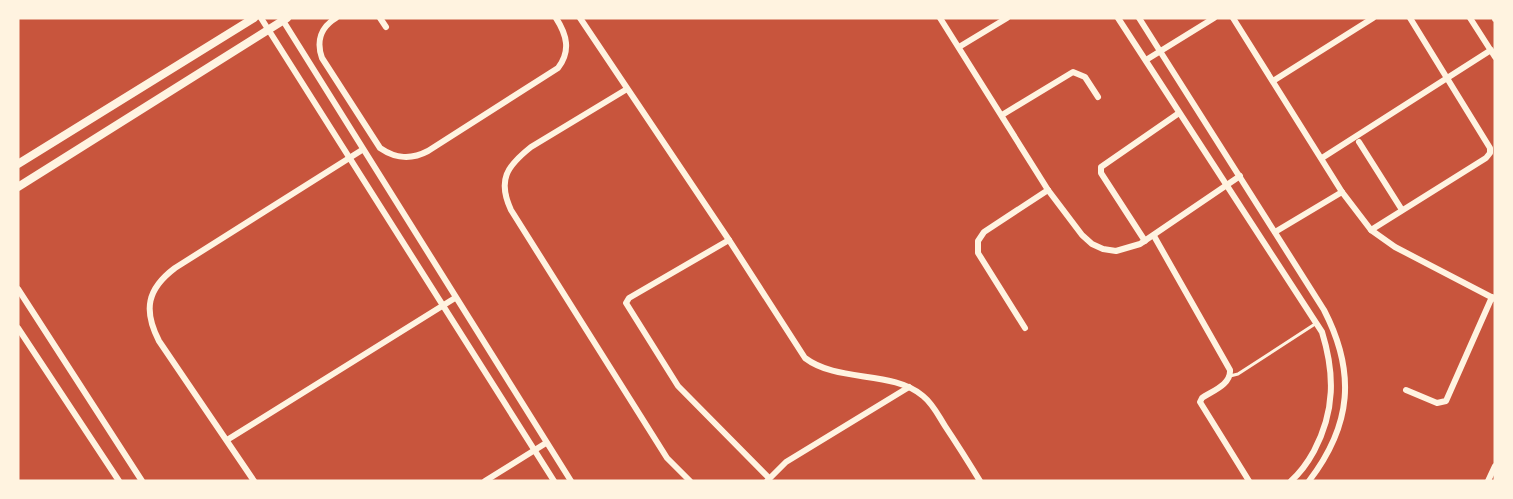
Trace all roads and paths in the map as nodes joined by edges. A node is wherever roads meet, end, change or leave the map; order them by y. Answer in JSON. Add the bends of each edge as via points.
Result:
{"nodes":[{"id":1,"x":254,"y":18,"type":"edge"},
{"id":2,"x":261,"y":18,"type":"edge"},
{"id":3,"x":336,"y":18,"type":"edge"},
{"id":4,"x":380,"y":18,"type":"edge"},
{"id":5,"x":556,"y":18,"type":"edge"},
{"id":6,"x":580,"y":18,"type":"edge"},
{"id":7,"x":940,"y":18,"type":"edge"},
{"id":8,"x":1007,"y":18,"type":"edge"},
{"id":9,"x":1118,"y":18,"type":"edge"},
{"id":10,"x":1139,"y":18,"type":"edge"},
{"id":11,"x":1214,"y":18,"type":"edge"},
{"id":12,"x":1233,"y":18,"type":"edge"},
{"id":13,"x":1373,"y":18,"type":"edge"},
{"id":14,"x":1410,"y":18,"type":"edge"},
{"id":15,"x":1470,"y":18,"type":"edge"},
{"id":16,"x":284,"y":19,"type":"edge"},
{"id":17,"x":386,"y":27,"type":"dead end"},
{"id":18,"x":268,"y":30,"type":"junction"},
{"id":19,"x":959,"y":47,"type":"junction"},
{"id":20,"x":1161,"y":51,"type":"junction"},
{"id":21,"x":1493,"y":53,"type":"edge"},
{"id":22,"x":1146,"y":60,"type":"junction"},
{"id":23,"x":1446,"y":79,"type":"junction"},
{"id":24,"x":1273,"y":81,"type":"junction"},
{"id":25,"x":627,"y":89,"type":"junction"},
{"id":26,"x":1098,"y":97,"type":"dead end"},
{"id":27,"x":1179,"y":113,"type":"junction"},
{"id":28,"x":1002,"y":114,"type":"junction"},
{"id":29,"x":1359,"y":142,"type":"dead end"},
{"id":30,"x":362,"y":150,"type":"junction"},
{"id":31,"x":349,"y":158,"type":"junction"},
{"id":32,"x":1322,"y":158,"type":"junction"},
{"id":33,"x":18,"y":164,"type":"edge"},
{"id":34,"x":1240,"y":176,"type":"junction"},
{"id":35,"x":1226,"y":186,"type":"junction"},
{"id":36,"x":18,"y":187,"type":"edge"},
{"id":37,"x":1048,"y":190,"type":"junction"},
{"id":38,"x":1342,"y":192,"type":"junction"},
{"id":39,"x":1402,"y":210,"type":"junction"},
{"id":40,"x":1371,"y":230,"type":"junction"},
{"id":41,"x":1275,"y":232,"type":"junction"},
{"id":42,"x":1154,"y":236,"type":"junction"},
{"id":43,"x":729,"y":240,"type":"junction"},
{"id":44,"x":1145,"y":241,"type":"junction"},
{"id":45,"x":18,"y":289,"type":"edge"},
{"id":46,"x":455,"y":298,"type":"junction"},
{"id":47,"x":1494,"y":298,"type":"edge"},
{"id":48,"x":443,"y":307,"type":"junction"},
{"id":49,"x":1317,"y":323,"type":"junction"},
{"id":50,"x":18,"y":328,"type":"edge"},
{"id":51,"x":1025,"y":328,"type":"dead end"},
{"id":52,"x":1230,"y":376,"type":"junction"},
{"id":53,"x":909,"y":387,"type":"junction"},
{"id":54,"x":1406,"y":390,"type":"dead end"},
{"id":55,"x":227,"y":440,"type":"junction"},
{"id":56,"x":546,"y":443,"type":"junction"},
{"id":57,"x":534,"y":450,"type":"junction"},
{"id":58,"x":1495,"y":466,"type":"edge"},
{"id":59,"x":768,"y":479,"type":"edge"},
{"id":60,"x":119,"y":481,"type":"edge"},
{"id":61,"x":142,"y":481,"type":"edge"},
{"id":62,"x":254,"y":481,"type":"edge"},
{"id":63,"x":485,"y":481,"type":"edge"},
{"id":64,"x":554,"y":481,"type":"edge"},
{"id":65,"x":571,"y":481,"type":"edge"},
{"id":66,"x":690,"y":481,"type":"edge"},
{"id":67,"x":980,"y":481,"type":"edge"},
{"id":68,"x":1249,"y":481,"type":"edge"},
{"id":69,"x":1291,"y":481,"type":"edge"},
{"id":70,"x":1309,"y":481,"type":"edge"},
{"id":71,"x":1488,"y":481,"type":"edge"}],
"edges":[{"from":1,"to":33,"type":"street"},
{"from":2,"to":18,"type":"street"},
{"from":3,"to":5,"type":"street","via":[[321,33],[322,58],[380,147],[407,158],[428,151],[558,68],[567,44]]},
{"from":4,"to":17,"type":"street"},
{"from":6,"to":25,"type":"street"},
{"from":7,"to":19,"type":"street"},
{"from":8,"to":19,"type":"street"},
{"from":9,"to":22,"type":"street"},
{"from":10,"to":20,"type":"street"},
{"from":11,"to":20,"type":"street"},
{"from":12,"to":24,"type":"street"},
{"from":13,"to":24,"type":"street"},
{"from":14,"to":23,"type":"street"},
{"from":15,"to":21,"type":"street"},
{"from":16,"to":18,"type":"street"},
{"from":16,"to":30,"type":"street"},
{"from":18,"to":31,"type":"street"},
{"from":18,"to":36,"type":"street"},
{"from":19,"to":28,"type":"street"},
{"from":20,"to":22,"type":"street"},
{"from":20,"to":34,"type":"street"},
{"from":21,"to":23,"type":"street"},
{"from":22,"to":27,"type":"street"},
{"from":23,"to":32,"type":"street"},
{"from":23,"to":39,"type":"street","via":[[1490,153]]},
{"from":24,"to":32,"type":"street"},
{"from":25,"to":43,"type":"street"},
{"from":25,"to":66,"type":"street","via":[[518,157],[509,168],[504,195],[667,458]]},
{"from":26,"to":28,"type":"street","via":[[1085,77],[1073,72]]},
{"from":27,"to":35,"type":"street"},
{"from":27,"to":44,"type":"street","via":[[1101,167],[1101,173]]},
{"from":28,"to":37,"type":"street"},
{"from":29,"to":39,"type":"street"},
{"from":30,"to":31,"type":"street"},
{"from":30,"to":46,"type":"street"},
{"from":31,"to":48,"type":"street"},
{"from":31,"to":55,"type":"street","via":[[175,268],[161,278],[152,293],[151,326]]},
{"from":32,"to":38,"type":"street"},
{"from":34,"to":35,"type":"street"},
{"from":34,"to":41,"type":"street"},
{"from":35,"to":42,"type":"street"},
{"from":35,"to":49,"type":"street"},
{"from":37,"to":44,"type":"street","via":[[1092,244],[1116,251]]},
{"from":37,"to":51,"type":"street","via":[[984,232],[978,241],[978,253]]},
{"from":38,"to":40,"type":"street"},
{"from":38,"to":41,"type":"street"},
{"from":39,"to":40,"type":"street"},
{"from":40,"to":47,"type":"street","via":[[1395,247]]},
{"from":41,"to":70,"type":"street","via":[[1324,310],[1343,355],[1343,411],[1335,438]]},
{"from":42,"to":44,"type":"street"},
{"from":42,"to":52,"type":"street"},
{"from":43,"to":53,"type":"street","via":[[805,358],[824,369]]},
{"from":43,"to":59,"type":"street","via":[[626,303],[678,386]]},
{"from":45,"to":61,"type":"street"},
{"from":46,"to":48,"type":"street"},
{"from":46,"to":56,"type":"street"},
{"from":47,"to":54,"type":"street","via":[[1446,401],[1437,403]]},
{"from":48,"to":55,"type":"street"},
{"from":48,"to":57,"type":"street"},
{"from":49,"to":52,"type":"lane"},
{"from":49,"to":69,"type":"street","via":[[1329,354],[1332,399],[1319,440]]},
{"from":50,"to":60,"type":"street"},
{"from":52,"to":68,"type":"street","via":[[1200,402]]},
{"from":53,"to":59,"type":"street","via":[[786,462]]},
{"from":53,"to":67,"type":"street","via":[[933,406]]},
{"from":55,"to":62,"type":"street"},
{"from":56,"to":57,"type":"street"},
{"from":56,"to":65,"type":"street"},
{"from":57,"to":63,"type":"street"},
{"from":57,"to":64,"type":"street"},
{"from":58,"to":71,"type":"street"}]}
